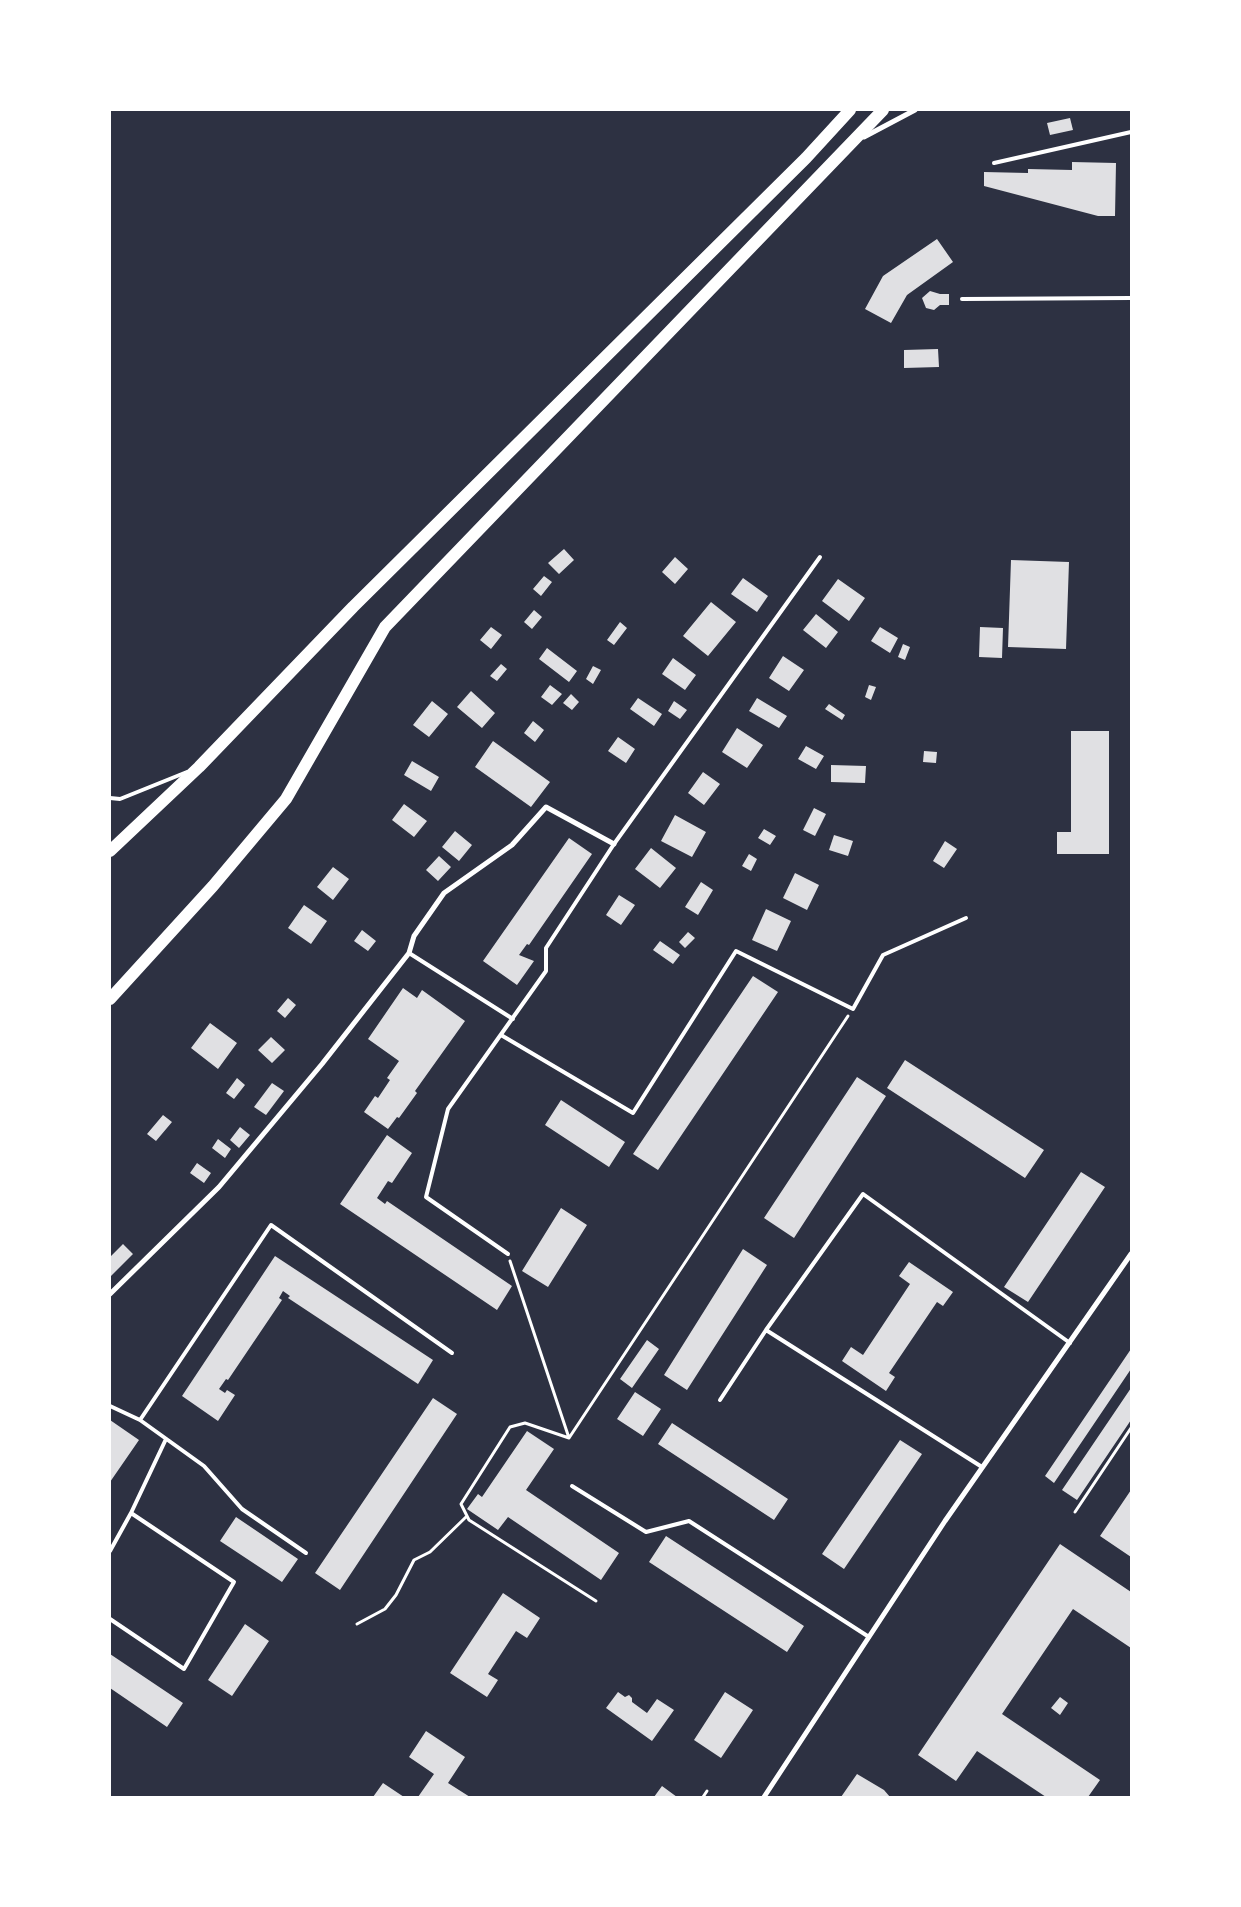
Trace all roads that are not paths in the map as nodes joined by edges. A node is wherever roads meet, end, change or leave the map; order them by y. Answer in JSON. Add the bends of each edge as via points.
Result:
{"nodes":[{"id":1,"x":850,"y":110,"type":"edge"},
{"id":2,"x":883,"y":110,"type":"edge"},
{"id":3,"x":915,"y":110,"type":"edge"},
{"id":4,"x":1131,"y":132,"type":"edge"},
{"id":5,"x":850,"y":144,"type":"junction"},
{"id":6,"x":994,"y":163,"type":"dead end"},
{"id":7,"x":1131,"y":298,"type":"edge"},
{"id":8,"x":962,"y":299,"type":"dead end"},
{"id":9,"x":820,"y":558,"type":"dead end"},
{"id":10,"x":199,"y":767,"type":"junction"},
{"id":11,"x":110,"y":798,"type":"edge"},
{"id":12,"x":614,"y":844,"type":"junction"},
{"id":13,"x":110,"y":851,"type":"edge"},
{"id":14,"x":966,"y":918,"type":"dead end"},
{"id":15,"x":409,"y":953,"type":"junction"},
{"id":16,"x":125,"y":982,"type":"junction"},
{"id":17,"x":110,"y":994,"type":"edge"},
{"id":18,"x":110,"y":999,"type":"edge"},
{"id":19,"x":513,"y":1019,"type":"junction"},
{"id":20,"x":501,"y":1035,"type":"junction"},
{"id":21,"x":508,"y":1254,"type":"road end"},
{"id":22,"x":1131,"y":1254,"type":"edge"},
{"id":23,"x":110,"y":1294,"type":"edge"},
{"id":24,"x":766,"y":1330,"type":"junction"},
{"id":25,"x":1070,"y":1343,"type":"junction"},
{"id":26,"x":452,"y":1353,"type":"dead end"},
{"id":27,"x":720,"y":1400,"type":"dead end"},
{"id":28,"x":110,"y":1406,"type":"edge"},
{"id":29,"x":140,"y":1420,"type":"junction"},
{"id":30,"x":166,"y":1439,"type":"junction"},
{"id":31,"x":982,"y":1467,"type":"junction"},
{"id":32,"x":572,"y":1486,"type":"dead end"},
{"id":33,"x":132,"y":1513,"type":"junction"},
{"id":34,"x":110,"y":1551,"type":"edge"},
{"id":35,"x":306,"y":1553,"type":"dead end"},
{"id":36,"x":110,"y":1619,"type":"edge"},
{"id":37,"x":869,"y":1637,"type":"junction"},
{"id":38,"x":764,"y":1797,"type":"edge"}],
"edges":[{"from":1,"to":10,"type":"highway","via":[[806,158],[353,607]]},
{"from":2,"to":5,"type":"highway"},
{"from":3,"to":5,"type":"street"},
{"from":4,"to":6,"type":"lane"},
{"from":5,"to":16,"type":"highway","via":[[386,627],[286,799],[213,886]]},
{"from":7,"to":8,"type":"lane"},
{"from":9,"to":12,"type":"lane"},
{"from":10,"to":11,"type":"lane","via":[[120,799]]},
{"from":10,"to":13,"type":"highway"},
{"from":12,"to":15,"type":"street","via":[[546,807],[512,846],[444,893],[414,936]]},
{"from":12,"to":19,"type":"lane","via":[[546,948],[546,972]]},
{"from":14,"to":20,"type":"lane","via":[[883,955],[853,1009],[736,951],[633,1113]]},
{"from":15,"to":19,"type":"lane"},
{"from":15,"to":23,"type":"street","via":[[219,1187]]},
{"from":16,"to":17,"type":"street"},
{"from":16,"to":18,"type":"highway"},
{"from":19,"to":20,"type":"lane"},
{"from":20,"to":21,"type":"lane","via":[[448,1109],[426,1197]]},
{"from":22,"to":25,"type":"street"},
{"from":24,"to":25,"type":"lane","via":[[862,1194]]},
{"from":24,"to":27,"type":"lane"},
{"from":24,"to":31,"type":"lane"},
{"from":25,"to":31,"type":"street"},
{"from":26,"to":29,"type":"lane","via":[[271,1225]]},
{"from":28,"to":29,"type":"lane"},
{"from":29,"to":30,"type":"lane"},
{"from":30,"to":33,"type":"lane"},
{"from":30,"to":35,"type":"lane","via":[[204,1466],[242,1509]]},
{"from":31,"to":37,"type":"street"},
{"from":32,"to":37,"type":"lane","via":[[646,1532],[689,1521]]},
{"from":33,"to":34,"type":"lane"},
{"from":33,"to":36,"type":"lane","via":[[234,1582],[184,1669]]},
{"from":37,"to":38,"type":"street"}]}
